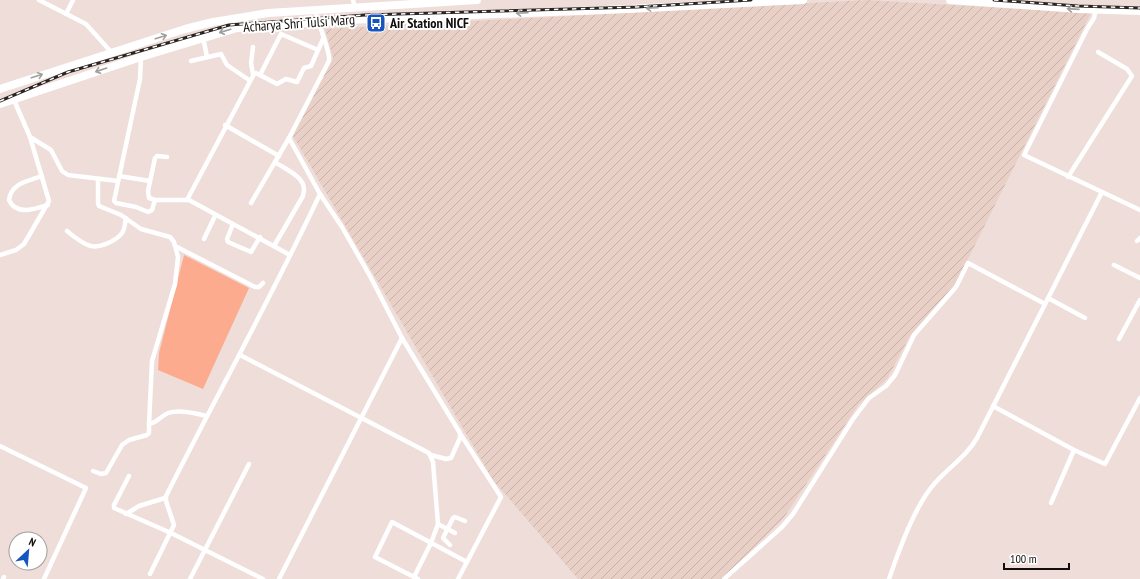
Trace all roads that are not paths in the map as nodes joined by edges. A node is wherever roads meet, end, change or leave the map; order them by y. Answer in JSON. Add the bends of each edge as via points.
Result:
{"nodes":[{"id":1,"x":39,"y":0,"type":"edge"},
{"id":2,"x":73,"y":0,"type":"edge"},
{"id":3,"x":457,"y":0,"type":"edge"},
{"id":4,"x":477,"y":0,"type":"edge"},
{"id":5,"x":627,"y":0,"type":"edge"},
{"id":6,"x":803,"y":0,"type":"edge"},
{"id":7,"x":950,"y":0,"type":"edge"},
{"id":8,"x":354,"y":4,"type":"edge"},
{"id":9,"x":628,"y":9,"type":"junction"},
{"id":10,"x":1096,"y":9,"type":"junction"},
{"id":11,"x":315,"y":10,"type":"junction"},
{"id":12,"x":1140,"y":11,"type":"edge"},
{"id":13,"x":66,"y":14,"type":"junction"},
{"id":14,"x":317,"y":21,"type":"junction"},
{"id":15,"x":203,"y":37,"type":"junction"},
{"id":16,"x":323,"y":39,"type":"junction"},
{"id":17,"x":253,"y":46,"type":"dead end"},
{"id":18,"x":318,"y":50,"type":"junction"},
{"id":19,"x":1098,"y":52,"type":"dead end"},
{"id":20,"x":112,"y":54,"type":"junction"},
{"id":21,"x":141,"y":57,"type":"junction"},
{"id":22,"x":207,"y":57,"type":"junction"},
{"id":23,"x":191,"y":61,"type":"dead end"},
{"id":24,"x":65,"y":67,"type":"junction"},
{"id":25,"x":253,"y":74,"type":"junction"},
{"id":26,"x":260,"y":75,"type":"junction"},
{"id":27,"x":250,"y":80,"type":"junction"},
{"id":28,"x":70,"y":81,"type":"junction"},
{"id":29,"x":0,"y":89,"type":"edge"},
{"id":30,"x":14,"y":100,"type":"junction"},
{"id":31,"x":0,"y":104,"type":"edge"},
{"id":32,"x":225,"y":125,"type":"junction"},
{"id":33,"x":30,"y":137,"type":"junction"},
{"id":34,"x":289,"y":138,"type":"junction"},
{"id":35,"x":279,"y":156,"type":"junction"},
{"id":36,"x":167,"y":157,"type":"dead end"},
{"id":37,"x":275,"y":162,"type":"junction"},
{"id":38,"x":42,"y":176,"type":"junction"},
{"id":39,"x":1068,"y":177,"type":"junction"},
{"id":40,"x":119,"y":178,"type":"junction"},
{"id":41,"x":98,"y":179,"type":"junction"},
{"id":42,"x":150,"y":181,"type":"junction"},
{"id":43,"x":1102,"y":192,"type":"junction"},
{"id":44,"x":320,"y":194,"type":"junction"},
{"id":45,"x":155,"y":200,"type":"junction"},
{"id":46,"x":187,"y":200,"type":"junction"},
{"id":47,"x":251,"y":203,"type":"dead end"},
{"id":48,"x":48,"y":205,"type":"junction"},
{"id":49,"x":1140,"y":210,"type":"edge"},
{"id":50,"x":215,"y":216,"type":"junction"},
{"id":51,"x":126,"y":218,"type":"junction"},
{"id":52,"x":233,"y":224,"type":"junction"},
{"id":53,"x":67,"y":231,"type":"dead end"},
{"id":54,"x":260,"y":237,"type":"junction"},
{"id":55,"x":204,"y":239,"type":"dead end"},
{"id":56,"x":175,"y":246,"type":"junction"},
{"id":57,"x":274,"y":246,"type":"junction"},
{"id":58,"x":290,"y":254,"type":"junction"},
{"id":59,"x":0,"y":255,"type":"edge"},
{"id":60,"x":1114,"y":265,"type":"dead end"},
{"id":61,"x":1140,"y":278,"type":"edge"},
{"id":62,"x":263,"y":283,"type":"dead end"},
{"id":63,"x":1048,"y":298,"type":"junction"},
{"id":64,"x":1140,"y":300,"type":"edge"},
{"id":65,"x":1045,"y":304,"type":"junction"},
{"id":66,"x":1085,"y":318,"type":"dead end"},
{"id":67,"x":402,"y":338,"type":"junction"},
{"id":68,"x":1119,"y":339,"type":"dead end"},
{"id":69,"x":240,"y":355,"type":"junction"},
{"id":70,"x":1140,"y":398,"type":"edge"},
{"id":71,"x":993,"y":406,"type":"junction"},
{"id":72,"x":206,"y":416,"type":"junction"},
{"id":73,"x":360,"y":418,"type":"junction"},
{"id":74,"x":149,"y":424,"type":"junction"},
{"id":75,"x":461,"y":435,"type":"junction"},
{"id":76,"x":0,"y":446,"type":"edge"},
{"id":77,"x":1074,"y":450,"type":"junction"},
{"id":78,"x":431,"y":455,"type":"junction"},
{"id":79,"x":249,"y":464,"type":"dead end"},
{"id":80,"x":94,"y":471,"type":"dead end"},
{"id":81,"x":129,"y":476,"type":"dead end"},
{"id":82,"x":165,"y":498,"type":"junction"},
{"id":83,"x":1051,"y":503,"type":"dead end"},
{"id":84,"x":126,"y":514,"type":"junction"},
{"id":85,"x":465,"y":521,"type":"dead end"},
{"id":86,"x":438,"y":524,"type":"junction"},
{"id":87,"x":447,"y":529,"type":"junction"},
{"id":88,"x":171,"y":533,"type":"junction"},
{"id":89,"x":455,"y":533,"type":"dead end"},
{"id":90,"x":432,"y":543,"type":"junction"},
{"id":91,"x":450,"y":545,"type":"dead end"},
{"id":92,"x":205,"y":550,"type":"junction"},
{"id":93,"x":467,"y":562,"type":"junction"},
{"id":94,"x":150,"y":574,"type":"dead end"},
{"id":95,"x":416,"y":578,"type":"edge"},
{"id":96,"x":44,"y":579,"type":"edge"},
{"id":97,"x":190,"y":579,"type":"edge"},
{"id":98,"x":263,"y":579,"type":"edge"},
{"id":99,"x":279,"y":579,"type":"edge"},
{"id":100,"x":458,"y":579,"type":"edge"},
{"id":101,"x":724,"y":579,"type":"edge"},
{"id":102,"x":889,"y":579,"type":"edge"}],
"edges":[{"from":1,"to":13,"type":"street"},
{"from":2,"to":13,"type":"street"},
{"from":3,"to":4,"type":"highway","name":"Acharya Shri Tulsi Marg"},
{"from":3,"to":8,"type":"highway","name":"Acharya Shri Tulsi Marg"},
{"from":5,"to":9,"type":"highway"},
{"from":6,"to":9,"type":"highway","name":"Acharya Shri Tulsi Marg","one_way":true},
{"from":10,"to":7,"type":"highway","one_way":true},
{"from":8,"to":11,"type":"highway","name":"Acharya Shri Tulsi Marg"},
{"from":9,"to":14,"type":"highway","name":"Acharya Shri Tulsi Marg","one_way":true},
{"from":10,"to":12,"type":"highway"},
{"from":10,"to":39,"type":"street","via":[[1093,21],[1024,155]]},
{"from":11,"to":14,"type":"street"},
{"from":20,"to":11,"type":"highway","name":"Acharya Shri Tulsi Marg","one_way":true,"via":[[213,22],[254,15]]},
{"from":13,"to":20,"type":"street","via":[[90,27]]},
{"from":14,"to":15,"type":"highway","name":"Acharya Shri Tulsi Marg","one_way":true,"via":[[237,28]]},
{"from":14,"to":16,"type":"street"},
{"from":15,"to":21,"type":"highway","name":"Acharya Shri Tulsi Marg"},
{"from":15,"to":22,"type":"street"},
{"from":16,"to":18,"type":"street"},
{"from":16,"to":34,"type":"street","via":[[328,51],[328,61]]},
{"from":17,"to":25,"type":"street"},
{"from":18,"to":26,"type":"street","via":[[311,66],[304,68],[296,83],[286,79],[277,84]]},
{"from":18,"to":26,"type":"street","via":[[281,34]]},
{"from":19,"to":39,"type":"street","via":[[1127,69],[1132,76]]},
{"from":20,"to":24,"type":"highway","name":"Acharya Shri Tulsi Marg"},
{"from":21,"to":28,"type":"highway","name":"Acharya Shri Tulsi Marg","one_way":true},
{"from":21,"to":40,"type":"street","via":[[140,79]]},
{"from":22,"to":23,"type":"street"},
{"from":22,"to":27,"type":"street","via":[[221,54],[227,65]]},
{"from":24,"to":28,"type":"highway"},
{"from":29,"to":24,"type":"highway","name":"Acharya Shri Tulsi Marg","one_way":true},
{"from":25,"to":26,"type":"street"},
{"from":25,"to":27,"type":"street"},
{"from":27,"to":32,"type":"street"},
{"from":28,"to":30,"type":"highway","name":"Acharya Shri Tulsi Marg"},
{"from":30,"to":31,"type":"highway","name":"Acharya Shri Tulsi Marg"},
{"from":30,"to":33,"type":"street"},
{"from":32,"to":35,"type":"street"},
{"from":32,"to":46,"type":"street"},
{"from":33,"to":38,"type":"street"},
{"from":33,"to":41,"type":"street","via":[[51,150],[65,173]]},
{"from":34,"to":35,"type":"street"},
{"from":34,"to":44,"type":"street"},
{"from":35,"to":37,"type":"street"},
{"from":36,"to":42,"type":"street","via":[[155,158]]},
{"from":37,"to":47,"type":"street"},
{"from":37,"to":57,"type":"street","via":[[298,176],[305,188],[303,196]]},
{"from":38,"to":48,"type":"street","via":[[49,199]]},
{"from":38,"to":48,"type":"street","via":[[17,185],[12,190],[9,200],[15,207],[26,210]]},
{"from":39,"to":43,"type":"street"},
{"from":40,"to":41,"type":"street"},
{"from":40,"to":42,"type":"street"},
{"from":40,"to":45,"type":"street","via":[[115,202],[148,212],[152,210]]},
{"from":41,"to":51,"type":"street","via":[[98,205]]},
{"from":42,"to":45,"type":"street","via":[[148,196]]},
{"from":43,"to":49,"type":"street"},
{"from":43,"to":63,"type":"street"},
{"from":44,"to":58,"type":"street"},
{"from":44,"to":67,"type":"street","via":[[356,250]]},
{"from":45,"to":46,"type":"street"},
{"from":46,"to":50,"type":"street"},
{"from":48,"to":59,"type":"street","via":[[24,244],[16,250]]},
{"from":50,"to":52,"type":"street"},
{"from":50,"to":55,"type":"street"},
{"from":51,"to":53,"type":"street","via":[[121,234],[114,240],[100,245],[88,246]]},
{"from":51,"to":56,"type":"street","via":[[141,229],[170,237]]},
{"from":52,"to":54,"type":"street"},
{"from":52,"to":54,"type":"street","via":[[228,242],[251,252]]},
{"from":54,"to":57,"type":"street"},
{"from":56,"to":62,"type":"street","via":[[255,287]]},
{"from":56,"to":74,"type":"street","via":[[178,261],[175,284],[152,361]]},
{"from":57,"to":58,"type":"street"},
{"from":58,"to":69,"type":"street"},
{"from":60,"to":61,"type":"street"},
{"from":63,"to":65,"type":"street"},
{"from":63,"to":66,"type":"street"},
{"from":64,"to":68,"type":"street"},
{"from":65,"to":71,"type":"street"},
{"from":65,"to":101,"type":"street","via":[[968,263],[956,287],[914,335],[895,375],[861,408],[793,514]]},
{"from":67,"to":73,"type":"street"},
{"from":67,"to":75,"type":"street"},
{"from":69,"to":72,"type":"street"},
{"from":69,"to":73,"type":"street"},
{"from":70,"to":77,"type":"street","via":[[1106,464]]},
{"from":71,"to":77,"type":"street"},
{"from":71,"to":102,"type":"street","via":[[967,454],[936,482],[928,493],[902,542]]},
{"from":72,"to":74,"type":"street","via":[[171,412],[157,423]]},
{"from":72,"to":82,"type":"street"},
{"from":73,"to":78,"type":"street"},
{"from":73,"to":99,"type":"street"},
{"from":74,"to":80,"type":"street","via":[[149,433],[122,445],[106,473]]},
{"from":75,"to":78,"type":"street","via":[[449,459]]},
{"from":75,"to":93,"type":"street","via":[[501,497]]},
{"from":76,"to":96,"type":"street","via":[[86,488]]},
{"from":77,"to":83,"type":"street"},
{"from":78,"to":86,"type":"street"},
{"from":79,"to":92,"type":"street"},
{"from":81,"to":84,"type":"street","via":[[114,507]]},
{"from":82,"to":84,"type":"street","via":[[139,506]]},
{"from":82,"to":88,"type":"street","via":[[175,522]]},
{"from":84,"to":88,"type":"street"},
{"from":85,"to":87,"type":"street","via":[[453,517]]},
{"from":86,"to":87,"type":"street"},
{"from":86,"to":90,"type":"street"},
{"from":87,"to":89,"type":"street"},
{"from":87,"to":91,"type":"street","via":[[443,540]]},
{"from":88,"to":92,"type":"street"},
{"from":88,"to":94,"type":"street"},
{"from":90,"to":93,"type":"street"},
{"from":90,"to":95,"type":"street"},
{"from":90,"to":95,"type":"street","via":[[393,522],[384,536],[375,557]]},
{"from":92,"to":97,"type":"street"},
{"from":92,"to":98,"type":"street"},
{"from":93,"to":100,"type":"street"}]}
